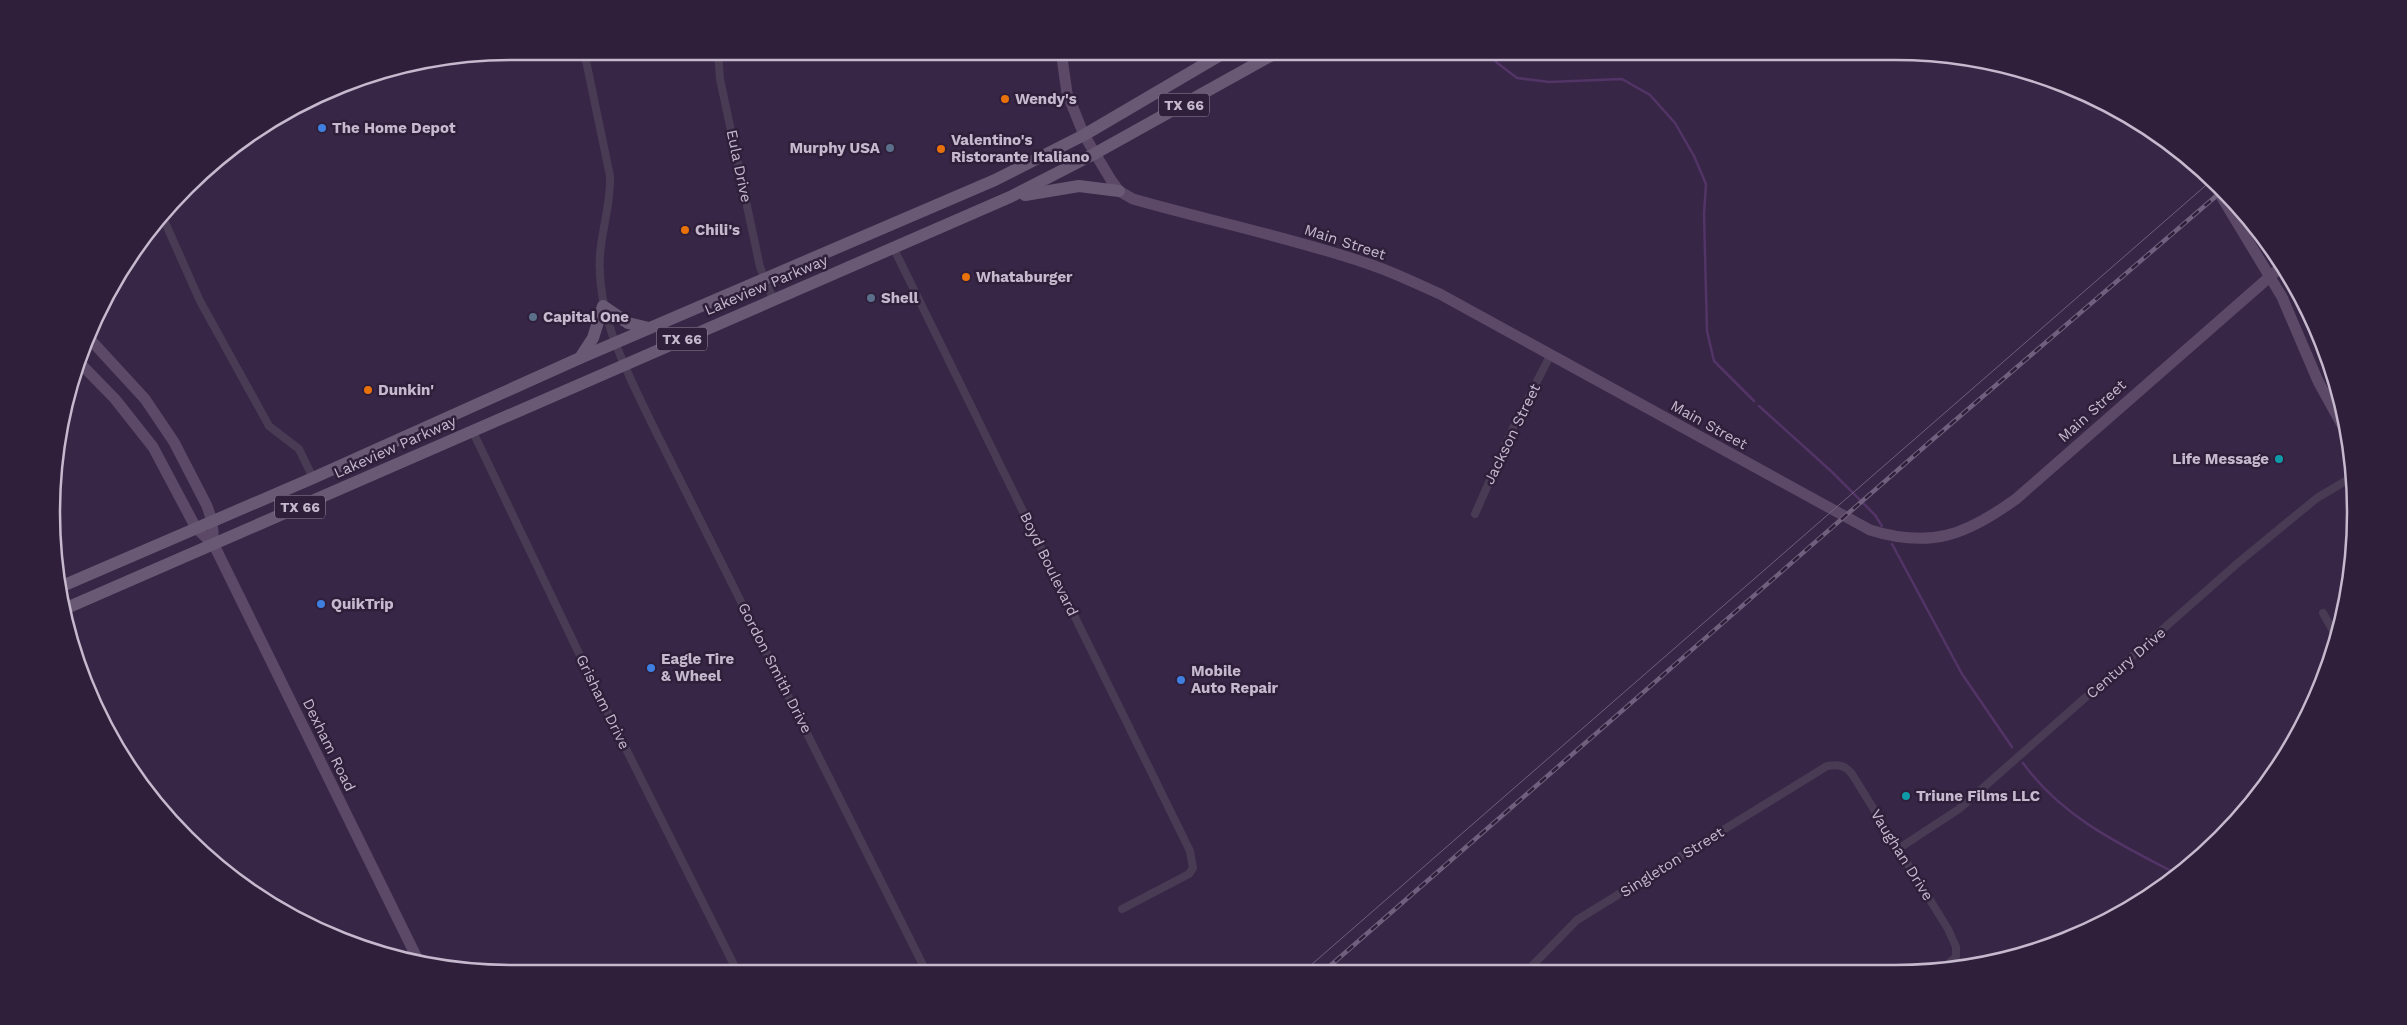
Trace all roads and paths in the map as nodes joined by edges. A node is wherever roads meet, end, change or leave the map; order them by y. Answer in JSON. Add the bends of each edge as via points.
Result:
{"nodes":[{"id":1,"x":586,"y":60,"type":"edge"},
{"id":2,"x":719,"y":60,"type":"edge"},
{"id":3,"x":1062,"y":60,"type":"edge"},
{"id":4,"x":1212,"y":60,"type":"edge"},
{"id":5,"x":1263,"y":60,"type":"edge"},
{"id":6,"x":1084,"y":135,"type":"junction"},
{"id":7,"x":1094,"y":154,"type":"junction"},
{"id":8,"x":1119,"y":191,"type":"junction"},
{"id":9,"x":1010,"y":197,"type":"junction"},
{"id":10,"x":2225,"y":204,"type":"edge"},
{"id":11,"x":165,"y":223,"type":"edge"},
{"id":12,"x":890,"y":225,"type":"junction"},
{"id":13,"x":875,"y":232,"type":"junction"},
{"id":14,"x":893,"y":248,"type":"junction"},
{"id":15,"x":2277,"y":271,"type":"edge"},
{"id":16,"x":2270,"y":277,"type":"junction"},
{"id":17,"x":765,"y":280,"type":"junction"},
{"id":18,"x":774,"y":301,"type":"junction"},
{"id":19,"x":604,"y":306,"type":"junction"},
{"id":20,"x":649,"y":328,"type":"junction"},
{"id":21,"x":93,"y":342,"type":"edge"},
{"id":22,"x":615,"y":342,"type":"junction"},
{"id":23,"x":1550,"y":356,"type":"junction"},
{"id":24,"x":580,"y":358,"type":"junction"},
{"id":25,"x":624,"y":364,"type":"junction"},
{"id":26,"x":84,"y":367,"type":"edge"},
{"id":27,"x":2333,"y":402,"type":"edge"},
{"id":28,"x":2330,"y":404,"type":"junction"},
{"id":29,"x":463,"y":411,"type":"junction"},
{"id":30,"x":2336,"y":415,"type":"edge"},
{"id":31,"x":472,"y":430,"type":"junction"},
{"id":32,"x":313,"y":478,"type":"junction"},
{"id":33,"x":2346,"y":481,"type":"edge"},
{"id":34,"x":1475,"y":514,"type":"dead end"},
{"id":35,"x":212,"y":520,"type":"junction"},
{"id":36,"x":196,"y":528,"type":"junction"},
{"id":37,"x":214,"y":545,"type":"junction"},
{"id":38,"x":66,"y":584,"type":"edge"},
{"id":39,"x":70,"y":607,"type":"edge"},
{"id":40,"x":2323,"y":613,"type":"dead end"},
{"id":41,"x":2332,"y":630,"type":"edge"},
{"id":42,"x":1827,"y":766,"type":"joint"},
{"id":43,"x":1898,"y":849,"type":"junction"},
{"id":44,"x":1122,"y":909,"type":"dead end"},
{"id":45,"x":415,"y":954,"type":"edge"},
{"id":46,"x":1952,"y":961,"type":"edge"},
{"id":47,"x":734,"y":965,"type":"edge"},
{"id":48,"x":923,"y":965,"type":"edge"},
{"id":49,"x":1533,"y":965,"type":"edge"}],
"edges":[{"from":1,"to":19,"type":"street","name":"Gordon Smith Drive","via":[[610,176],[611,197],[600,254],[600,289]]},
{"from":2,"to":17,"type":"street","name":"Eula Drive","via":[[720,79]]},
{"from":3,"to":6,"type":"street","via":[[1067,93]]},
{"from":4,"to":6,"type":"main road","name":"Lakeview Parkway","number":"TX 66"},
{"from":5,"to":7,"type":"main road","name":"Lakeview Parkway","number":"TX 66"},
{"from":6,"to":7,"type":"street"},
{"from":6,"to":12,"type":"main road","name":"Lakeview Parkway","number":"TX 66","via":[[995,180]]},
{"from":7,"to":8,"type":"street"},
{"from":7,"to":9,"type":"main road","name":"Lakeview Parkway","number":"TX 66"},
{"from":8,"to":9,"type":"main road","via":[[1079,186]]},
{"from":8,"to":23,"type":"street","name":"Main Street","via":[[1133,199],[1175,212],[1368,263],[1440,294]]},
{"from":9,"to":14,"type":"main road","name":"Lakeview Parkway","number":"TX 66"},
{"from":10,"to":16,"type":"street"},
{"from":11,"to":32,"type":"street","via":[[200,301],[269,426],[299,449]]},
{"from":12,"to":13,"type":"main road","name":"Lakeview Parkway","number":"TX 66"},
{"from":12,"to":14,"type":"main road"},
{"from":13,"to":14,"type":"main road"},
{"from":13,"to":17,"type":"main road","name":"Lakeview Parkway","number":"TX 66"},
{"from":14,"to":18,"type":"main road","name":"Lakeview Parkway","number":"TX 66"},
{"from":14,"to":44,"type":"street","name":"Boyd Boulevard","via":[[1190,851],[1193,868],[1183,879]]},
{"from":15,"to":16,"type":"street","name":"Main Street"},
{"from":16,"to":23,"type":"street","name":"Main Street","via":[[2016,499],[1974,526],[1947,537],[1908,539],[1870,530]]},
{"from":16,"to":28,"type":"street","via":[[2291,314]]},
{"from":17,"to":18,"type":"street","name":"Eula Drive"},
{"from":17,"to":20,"type":"main road","name":"Lakeview Parkway","number":"TX 66"},
{"from":18,"to":25,"type":"main road","name":"Lakeview Parkway","number":"TX 66"},
{"from":19,"to":20,"type":"main road","via":[[628,323]]},
{"from":19,"to":22,"type":"street","name":"Gordon Smith Drive"},
{"from":19,"to":24,"type":"main road","via":[[593,338]]},
{"from":20,"to":22,"type":"main road","name":"Lakeview Parkway","number":"TX 66"},
{"from":21,"to":35,"type":"street","name":"Dexham Road","via":[[124,374],[161,423]]},
{"from":22,"to":24,"type":"main road","name":"Lakeview Parkway","number":"TX 66"},
{"from":22,"to":25,"type":"street","name":"Gordon Smith Drive"},
{"from":23,"to":34,"type":"street","name":"Jackson Street","via":[[1513,428]]},
{"from":24,"to":29,"type":"main road","name":"Lakeview Parkway","number":"TX 66"},
{"from":25,"to":31,"type":"main road","name":"Lakeview Parkway","number":"TX 66"},
{"from":25,"to":48,"type":"street","name":"Gordon Smith Drive"},
{"from":26,"to":36,"type":"street","name":"Dexham Road","via":[[153,447]]},
{"from":27,"to":28,"type":"street"},
{"from":28,"to":30,"type":"street"},
{"from":29,"to":31,"type":"main road"},
{"from":29,"to":32,"type":"main road","name":"Lakeview Parkway","number":"TX 66"},
{"from":31,"to":37,"type":"main road","name":"Lakeview Parkway","number":"TX 66"},
{"from":31,"to":47,"type":"street","name":"Grisham Drive","via":[[598,693]]},
{"from":32,"to":35,"type":"main road","name":"Lakeview Parkway","number":"TX 66"},
{"from":33,"to":43,"type":"street","name":"Century Drive","via":[[2317,498],[2254,550],[1959,809]]},
{"from":35,"to":36,"type":"main road","name":"Lakeview Parkway","number":"TX 66"},
{"from":35,"to":37,"type":"street","name":"Dexham Road"},
{"from":36,"to":37,"type":"street","name":"Dexham Road"},
{"from":36,"to":38,"type":"main road","name":"Lakeview Parkway","number":"TX 66"},
{"from":37,"to":39,"type":"main road","name":"Lakeview Parkway","number":"TX 66"},
{"from":37,"to":45,"type":"street","name":"Dexham Road"},
{"from":40,"to":41,"type":"street"},
{"from":42,"to":43,"type":"street","name":"Vaughan Drive","via":[[1840,765],[1852,774]]},
{"from":42,"to":49,"type":"street","name":"Singleton Street","via":[[1577,920]]},
{"from":43,"to":46,"type":"street","name":"Vaughan Drive","via":[[1954,942],[1956,952]]}]}
